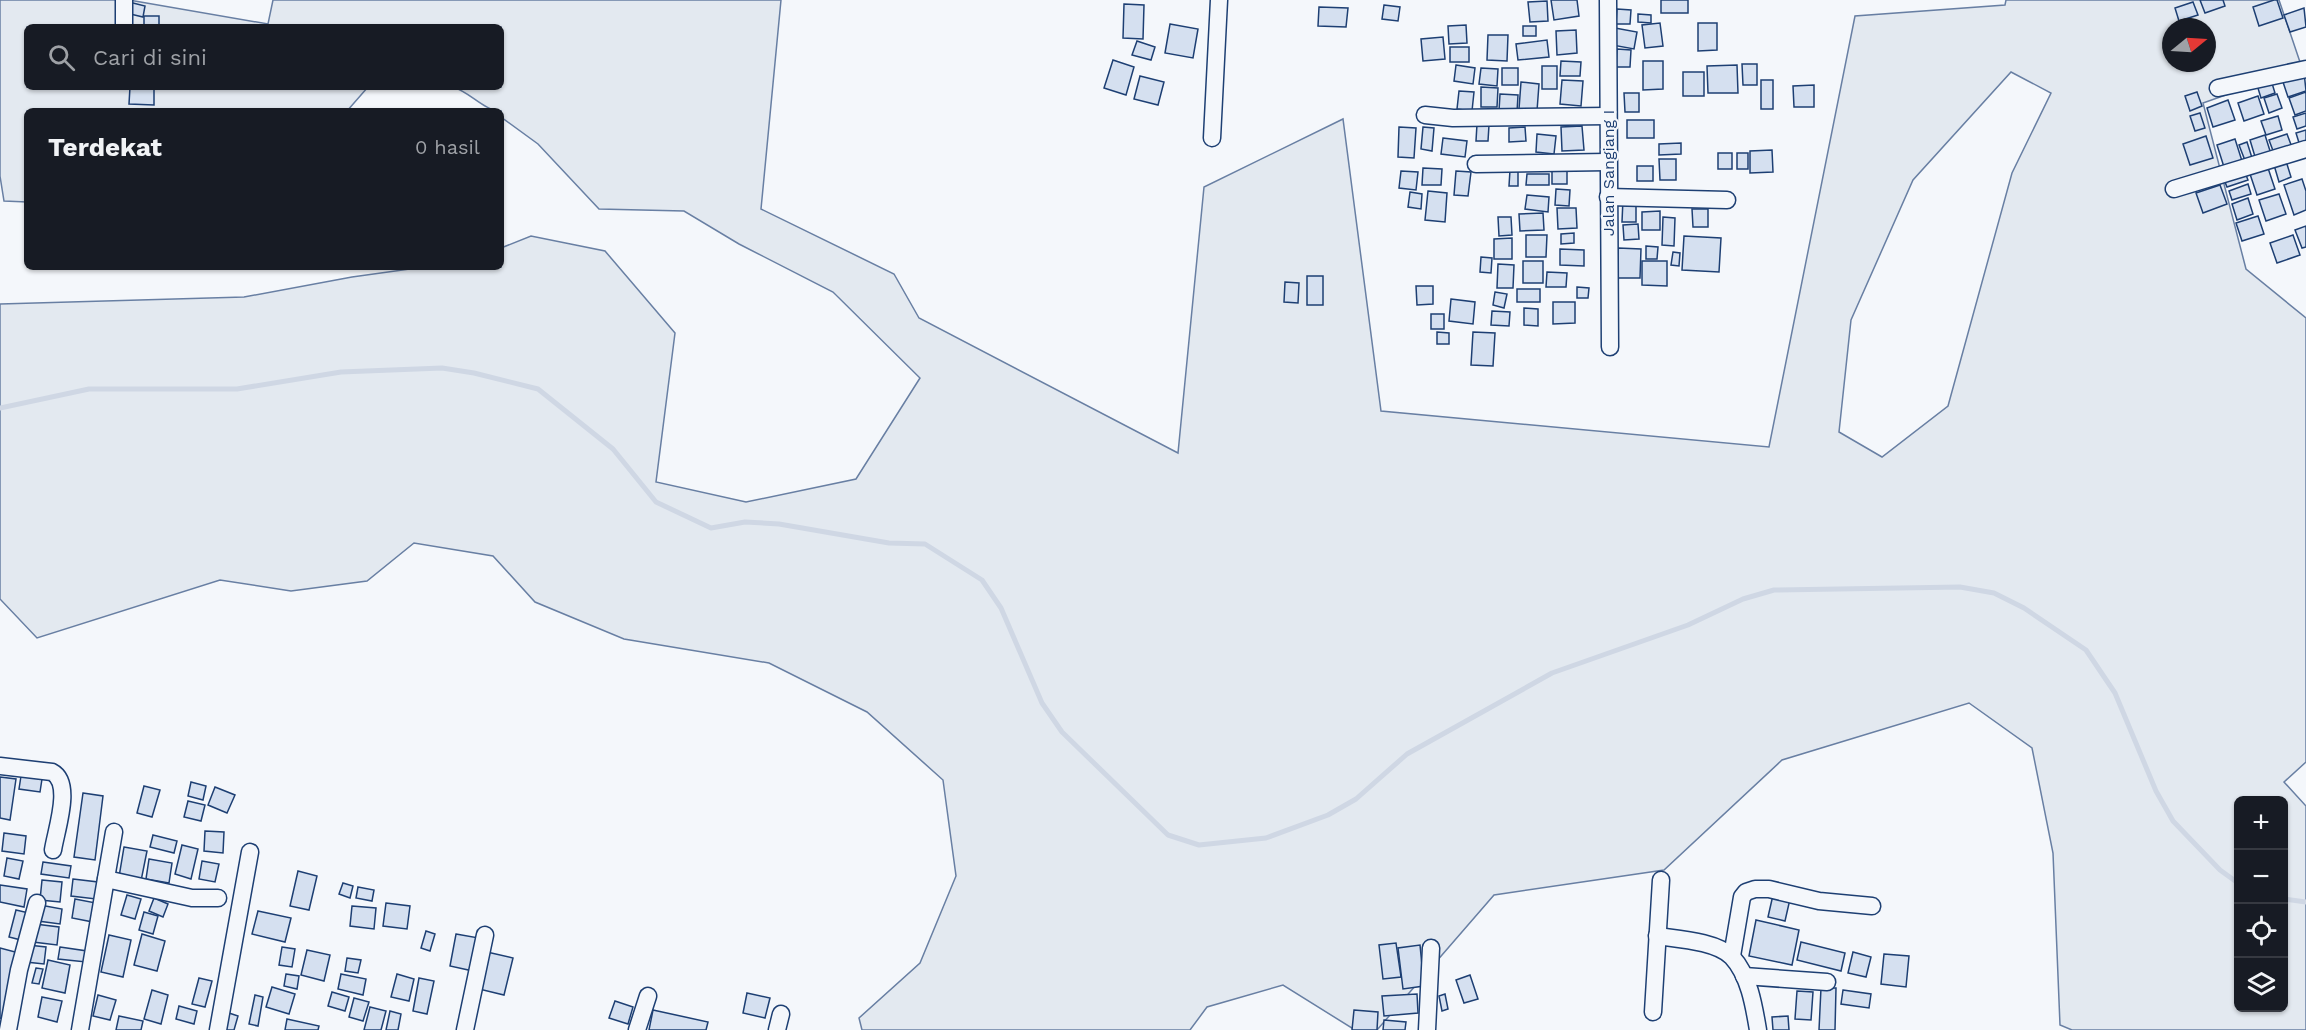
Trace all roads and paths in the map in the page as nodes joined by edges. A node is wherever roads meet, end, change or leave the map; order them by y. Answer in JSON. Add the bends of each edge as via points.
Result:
{"nodes":[{"id":1,"x":124,"y":0,"type":"edge"},
{"id":2,"x":1219,"y":0,"type":"edge"},
{"id":3,"x":1608,"y":0,"type":"edge"},
{"id":4,"x":124,"y":24,"type":"edge"},
{"id":5,"x":2306,"y":69,"type":"edge"},
{"id":6,"x":2218,"y":88,"type":"dead end"},
{"id":7,"x":1425,"y":115,"type":"dead end"},
{"id":8,"x":1608,"y":116,"type":"junction"},
{"id":9,"x":1212,"y":138,"type":"dead end"},
{"id":10,"x":2306,"y":149,"type":"edge"},
{"id":11,"x":1608,"y":162,"type":"junction"},
{"id":12,"x":1476,"y":164,"type":"dead end"},
{"id":13,"x":2174,"y":189,"type":"dead end"},
{"id":14,"x":1608,"y":197,"type":"junction"},
{"id":15,"x":1727,"y":200,"type":"dead end"},
{"id":16,"x":1610,"y":347,"type":"dead end"},
{"id":17,"x":0,"y":766,"type":"edge"},
{"id":18,"x":114,"y":832,"type":"dead end"},
{"id":19,"x":53,"y":850,"type":"dead end"},
{"id":20,"x":250,"y":852,"type":"dead end"},
{"id":21,"x":106,"y":879,"type":"junction"},
{"id":22,"x":1661,"y":880,"type":"dead end"},
{"id":23,"x":218,"y":898,"type":"dead end"},
{"id":24,"x":37,"y":903,"type":"dead end"},
{"id":25,"x":1872,"y":906,"type":"dead end"},
{"id":26,"x":485,"y":935,"type":"dead end"},
{"id":27,"x":1657,"y":936,"type":"junction"},
{"id":28,"x":1431,"y":948,"type":"dead end"},
{"id":29,"x":1732,"y":956,"type":"junction"},
{"id":30,"x":1744,"y":976,"type":"junction"},
{"id":31,"x":1827,"y":982,"type":"dead end"},
{"id":32,"x":648,"y":996,"type":"dead end"},
{"id":33,"x":1653,"y":1012,"type":"dead end"},
{"id":34,"x":8,"y":1030,"type":"edge"},
{"id":35,"x":80,"y":1030,"type":"edge"},
{"id":36,"x":218,"y":1030,"type":"edge"},
{"id":37,"x":465,"y":1030,"type":"edge"},
{"id":38,"x":637,"y":1030,"type":"edge"},
{"id":39,"x":1427,"y":1030,"type":"edge"},
{"id":40,"x":1758,"y":1030,"type":"edge"}],
"edges":[{"from":1,"to":4,"type":"street"},
{"from":2,"to":9,"type":"street"},
{"from":3,"to":8,"type":"street","name":"Jalan Sangiang I"},
{"from":5,"to":6,"type":"street"},
{"from":7,"to":8,"type":"street"},
{"from":8,"to":11,"type":"street","name":"Jalan Sangiang I"},
{"from":10,"to":13,"type":"street"},
{"from":11,"to":12,"type":"street"},
{"from":11,"to":14,"type":"street","name":"Jalan Sangiang I"},
{"from":14,"to":15,"type":"street"},
{"from":14,"to":16,"type":"street","name":"Jalan Sangiang I"},
{"from":17,"to":19,"type":"street","via":[[58,776],[63,796]]},
{"from":18,"to":21,"type":"street"},
{"from":20,"to":36,"type":"street"},
{"from":21,"to":23,"type":"street","via":[[192,898]]},
{"from":21,"to":35,"type":"street"},
{"from":22,"to":27,"type":"street"},
{"from":24,"to":34,"type":"street"},
{"from":25,"to":29,"type":"street","via":[[1819,901],[1769,889],[1746,892]]},
{"from":26,"to":37,"type":"street"},
{"from":27,"to":29,"type":"street","via":[[1701,943]]},
{"from":27,"to":33,"type":"street"},
{"from":28,"to":39,"type":"street"},
{"from":29,"to":30,"type":"street"},
{"from":30,"to":31,"type":"street"},
{"from":30,"to":40,"type":"street"},
{"from":32,"to":38,"type":"street"}]}
